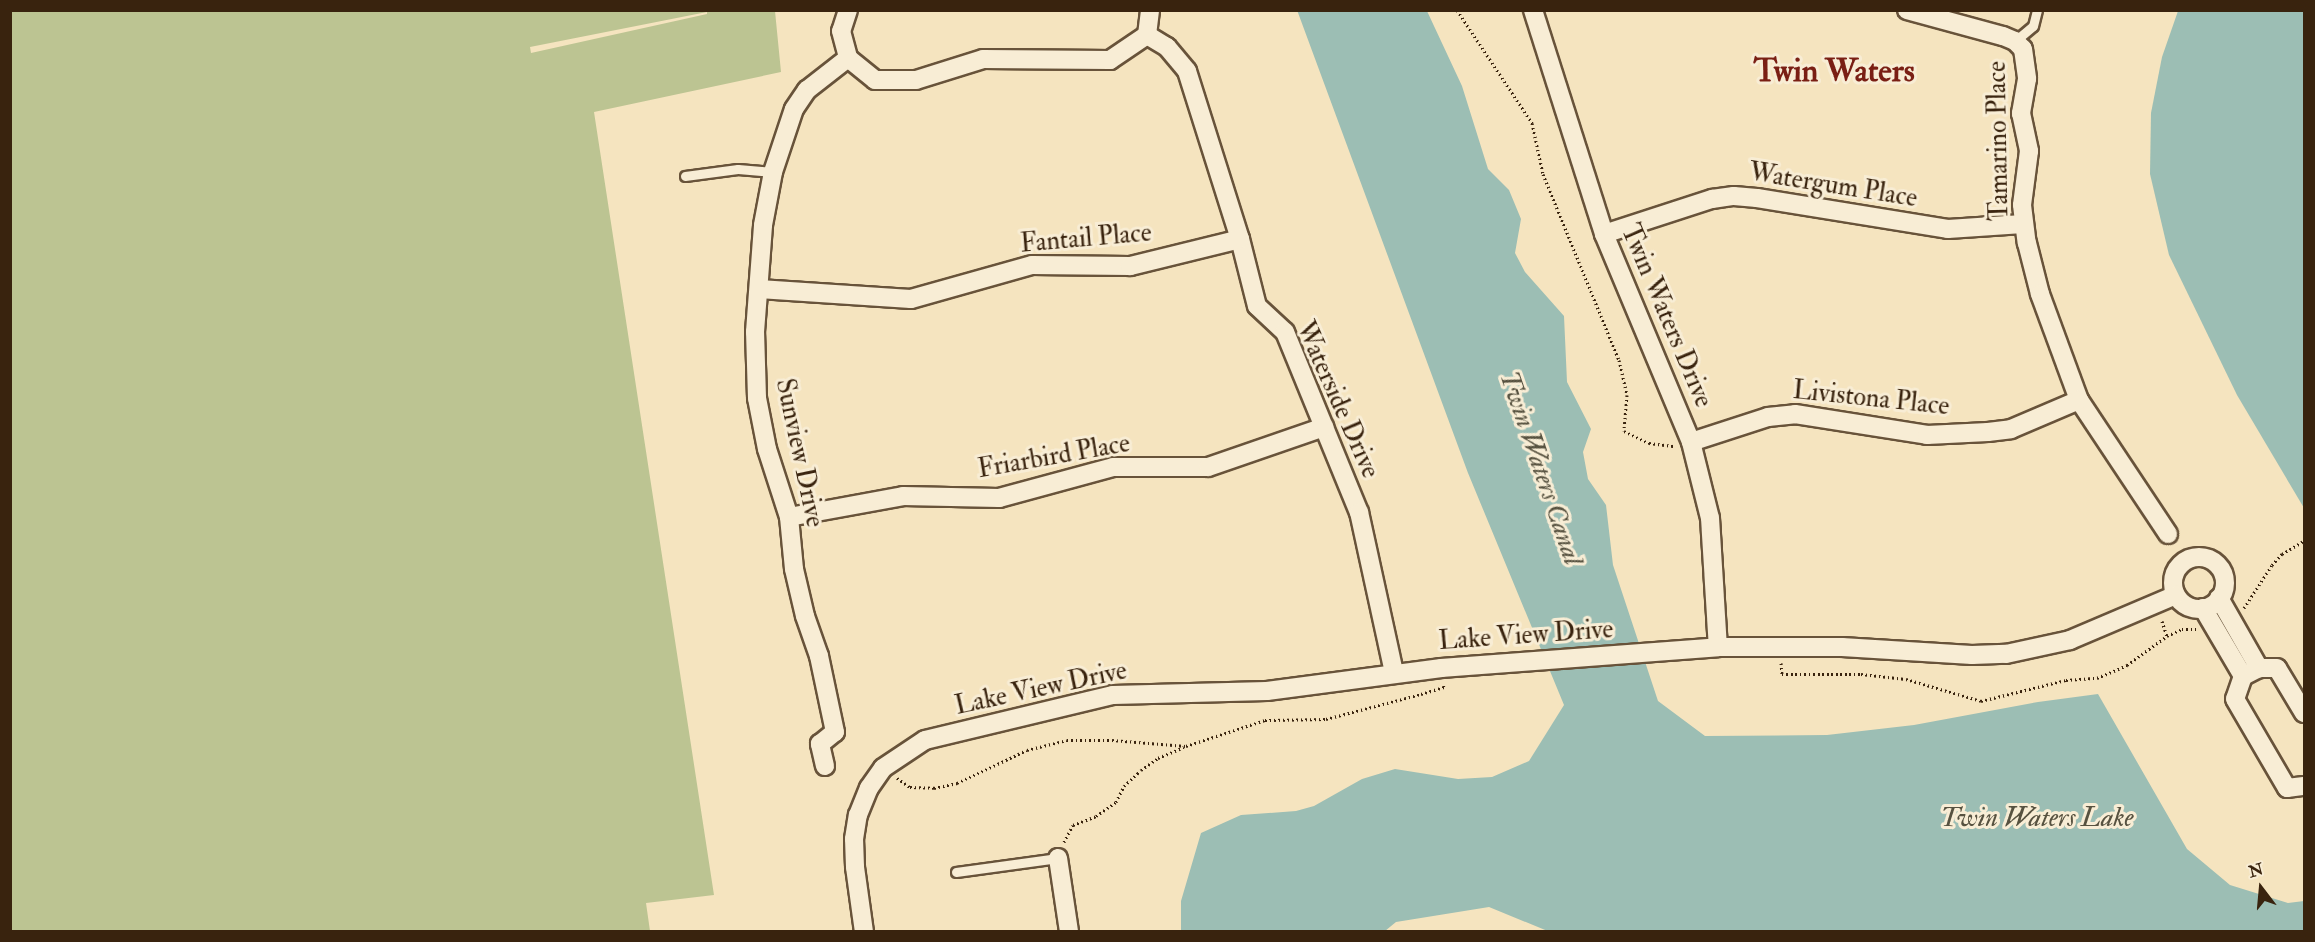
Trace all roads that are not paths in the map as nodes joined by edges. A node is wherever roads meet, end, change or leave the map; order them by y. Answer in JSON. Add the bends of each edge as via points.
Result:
{"nodes":[{"id":1,"x":848,"y":10,"type":"edge"},
{"id":2,"x":1150,"y":10,"type":"edge"},
{"id":3,"x":1533,"y":10,"type":"edge"},
{"id":4,"x":1907,"y":10,"type":"edge"},
{"id":5,"x":2037,"y":10,"type":"edge"},
{"id":6,"x":1148,"y":35,"type":"junction"},
{"id":7,"x":2015,"y":41,"type":"junction"},
{"id":8,"x":848,"y":58,"type":"junction"},
{"id":9,"x":773,"y":172,"type":"junction"},
{"id":10,"x":685,"y":176,"type":"dead end"},
{"id":11,"x":2024,"y":224,"type":"junction"},
{"id":12,"x":1604,"y":234,"type":"junction"},
{"id":13,"x":1240,"y":239,"type":"junction"},
{"id":14,"x":759,"y":289,"type":"junction"},
{"id":15,"x":2079,"y":400,"type":"junction"},
{"id":16,"x":1324,"y":427,"type":"junction"},
{"id":17,"x":1691,"y":442,"type":"junction"},
{"id":18,"x":789,"y":517,"type":"junction"},
{"id":19,"x":2168,"y":534,"type":"dead end"},
{"id":20,"x":2176,"y":596,"type":"junction"},
{"id":21,"x":2219,"y":598,"type":"junction"},
{"id":22,"x":2203,"y":608,"type":"junction"},
{"id":23,"x":1718,"y":647,"type":"junction"},
{"id":24,"x":2251,"y":672,"type":"junction"},
{"id":25,"x":1394,"y":673,"type":"junction"},
{"id":26,"x":2304,"y":713,"type":"edge"},
{"id":27,"x":825,"y":766,"type":"dead end"},
{"id":28,"x":2304,"y":786,"type":"edge"},
{"id":29,"x":1058,"y":858,"type":"joint"},
{"id":30,"x":956,"y":872,"type":"dead end"},
{"id":31,"x":864,"y":932,"type":"edge"},
{"id":32,"x":1069,"y":932,"type":"edge"}],
"edges":[{"from":1,"to":8,"type":"street","via":[[841,31]]},
{"from":2,"to":6,"type":"street"},
{"from":3,"to":12,"type":"street","name":"Twin Waters Drive"},
{"from":4,"to":7,"type":"street"},
{"from":5,"to":7,"type":"lane","name":"Tamarino Place","via":[[2033,26]]},
{"from":6,"to":8,"type":"street","via":[[1110,60],[983,59],[916,80],[874,80]]},
{"from":6,"to":13,"type":"street","name":"Waterside Drive","via":[[1167,47],[1187,70]]},
{"from":7,"to":11,"type":"street","name":"Tamarino Place","via":[[2023,49],[2027,79],[2021,113],[2029,151],[2022,205]]},
{"from":8,"to":9,"type":"street","name":"Sunview Drive","via":[[807,90],[794,109]]},
{"from":9,"to":10,"type":"lane","via":[[738,169]]},
{"from":9,"to":14,"type":"street","name":"Sunview Drive","via":[[763,225]]},
{"from":11,"to":12,"type":"street","name":"Watergum Place","via":[[1948,229],[1734,196],[1712,199]]},
{"from":11,"to":15,"type":"street","name":"Tamarino Place","via":[[2046,316]]},
{"from":12,"to":17,"type":"street","name":"Twin Waters Drive"},
{"from":13,"to":14,"type":"street","name":"Fantail Place","via":[[1130,266],[1032,265],[911,299]]},
{"from":13,"to":16,"type":"street","name":"Waterside Drive","via":[[1257,306],[1285,332]]},
{"from":14,"to":18,"type":"street","name":"Sunview Drive","via":[[755,332],[758,398],[767,449]]},
{"from":15,"to":17,"type":"street","name":"Livistona Place","via":[[2011,429],[1988,432],[1928,435],[1795,414],[1768,417]]},
{"from":15,"to":19,"type":"street","name":"Tamarino Place"},
{"from":16,"to":18,"type":"street","name":"Friarbird Place","via":[[1208,467],[1113,467],[999,498],[903,496]]},
{"from":16,"to":25,"type":"street","name":"Waterside Drive","via":[[1359,512]]},
{"from":17,"to":23,"type":"street","name":"Twin Waters Drive","via":[[1710,518]]},
{"from":18,"to":27,"type":"street","name":"Sunview Drive","via":[[794,569],[819,656],[835,732],[820,744]]},
{"from":20,"to":21,"type":"street","via":[[2176,571],[2196,557],[2219,567],[2224,582]]},
{"from":20,"to":22,"type":"street","via":[[2188,606]]},
{"from":20,"to":23,"type":"street","name":"Lake View Drive","via":[[2070,640],[2006,654],[1842,646]]},
{"from":21,"to":22,"type":"street"},
{"from":21,"to":24,"type":"street"},
{"from":22,"to":24,"type":"street"},
{"from":23,"to":25,"type":"street","name":"Lake View Drive"},
{"from":24,"to":26,"type":"street","via":[[2277,668]]},
{"from":24,"to":28,"type":"street","via":[[2235,699],[2287,788]]},
{"from":25,"to":31,"type":"street","name":"Lake View Drive","via":[[1267,691],[1113,695],[925,740],[883,768],[858,815],[854,839]]},
{"from":29,"to":30,"type":"lane"},
{"from":29,"to":32,"type":"street"}]}
